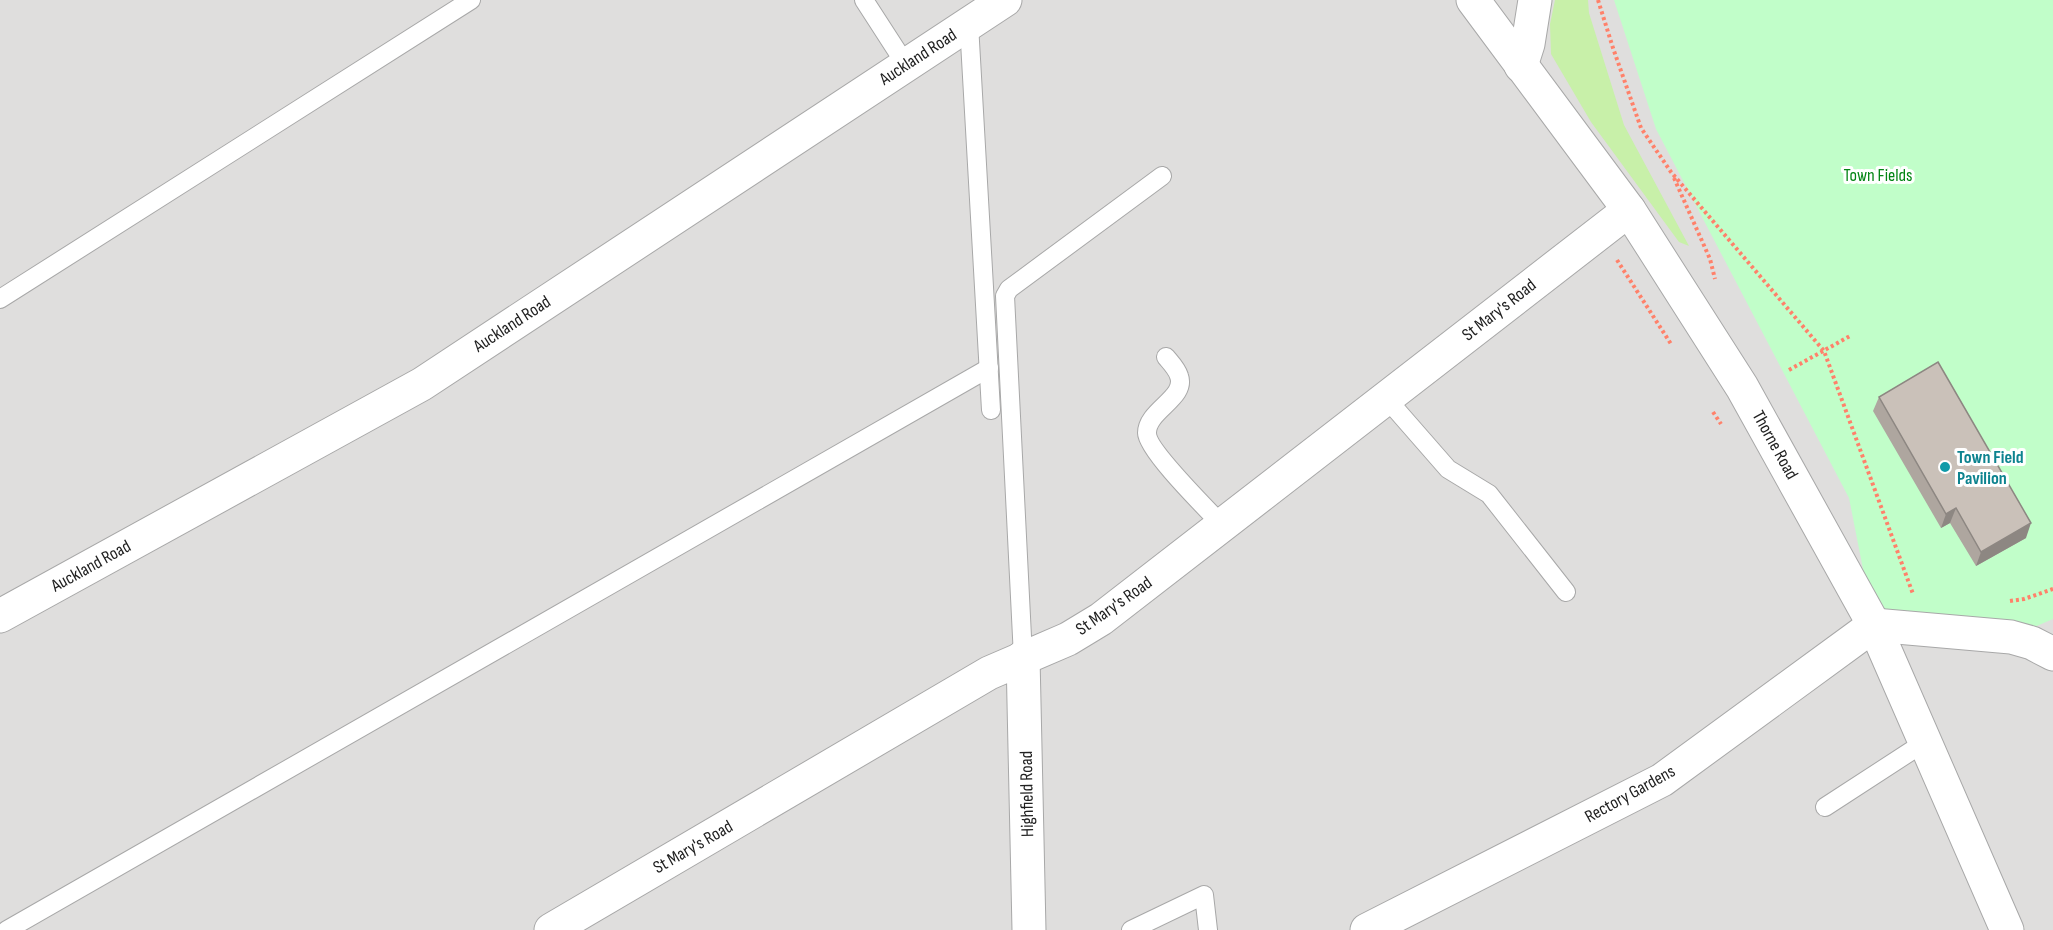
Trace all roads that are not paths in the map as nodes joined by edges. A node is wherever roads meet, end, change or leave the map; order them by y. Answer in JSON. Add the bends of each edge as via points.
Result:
{"nodes":[{"id":1,"x":471,"y":0,"type":"edge"},
{"id":2,"x":864,"y":0,"type":"edge"},
{"id":3,"x":1005,"y":0,"type":"edge"},
{"id":4,"x":1473,"y":0,"type":"edge"},
{"id":5,"x":1535,"y":0,"type":"edge"},
{"id":6,"x":969,"y":24,"type":"junction"},
{"id":7,"x":906,"y":65,"type":"junction"},
{"id":8,"x":1521,"y":66,"type":"junction"},
{"id":9,"x":1162,"y":177,"type":"dead end"},
{"id":10,"x":1629,"y":210,"type":"junction"},
{"id":11,"x":0,"y":299,"type":"edge"},
{"id":12,"x":1166,"y":357,"type":"dead end"},
{"id":13,"x":989,"y":368,"type":"junction"},
{"id":14,"x":1386,"y":398,"type":"junction"},
{"id":15,"x":991,"y":410,"type":"dead end"},
{"id":16,"x":1222,"y":525,"type":"junction"},
{"id":17,"x":1566,"y":592,"type":"dead end"},
{"id":18,"x":0,"y":616,"type":"edge"},
{"id":19,"x":1874,"y":625,"type":"junction"},
{"id":20,"x":2046,"y":644,"type":"edge"},
{"id":21,"x":1023,"y":657,"type":"junction"},
{"id":22,"x":1925,"y":742,"type":"junction"},
{"id":23,"x":1825,"y":807,"type":"dead end"},
{"id":24,"x":7,"y":930,"type":"edge"},
{"id":25,"x":551,"y":930,"type":"edge"},
{"id":26,"x":1029,"y":930,"type":"edge"},
{"id":27,"x":1131,"y":930,"type":"edge"},
{"id":28,"x":1208,"y":930,"type":"edge"},
{"id":29,"x":1366,"y":930,"type":"edge"},
{"id":30,"x":2007,"y":930,"type":"edge"}],
"edges":[{"from":1,"to":11,"type":"lane"},
{"from":2,"to":7,"type":"lane"},
{"from":3,"to":6,"type":"street","name":"Auckland Road"},
{"from":4,"to":8,"type":"street","name":"Thorne Road"},
{"from":5,"to":8,"type":"street"},
{"from":6,"to":7,"type":"street","name":"Auckland Road"},
{"from":6,"to":13,"type":"lane"},
{"from":7,"to":18,"type":"street","name":"Auckland Road","via":[[422,384]]},
{"from":8,"to":10,"type":"street","name":"Thorne Road"},
{"from":9,"to":21,"type":"lane","via":[[1009,289],[1005,296]]},
{"from":10,"to":14,"type":"street","name":"St Mary's Road"},
{"from":10,"to":19,"type":"street","name":"Thorne Road","via":[[1742,387]]},
{"from":12,"to":16,"type":"lane","via":[[1180,383],[1150,422],[1149,441]]},
{"from":13,"to":15,"type":"lane"},
{"from":13,"to":24,"type":"lane"},
{"from":14,"to":16,"type":"street","name":"St Mary's Road"},
{"from":14,"to":17,"type":"lane","via":[[1448,469],[1489,494]]},
{"from":16,"to":21,"type":"street","name":"St Mary's Road","via":[[1101,619],[1068,639]]},
{"from":19,"to":20,"type":"street","via":[[2011,637]]},
{"from":19,"to":22,"type":"street","name":"Thorne Road"},
{"from":19,"to":29,"type":"street","name":"Rectory Gardens","via":[[1662,780]]},
{"from":21,"to":25,"type":"street","name":"St Mary's Road","via":[[989,673]]},
{"from":21,"to":26,"type":"street","name":"Highfield Road"},
{"from":22,"to":23,"type":"lane"},
{"from":22,"to":30,"type":"street","name":"Thorne Road"},
{"from":27,"to":28,"type":"lane","via":[[1204,895]]}]}
